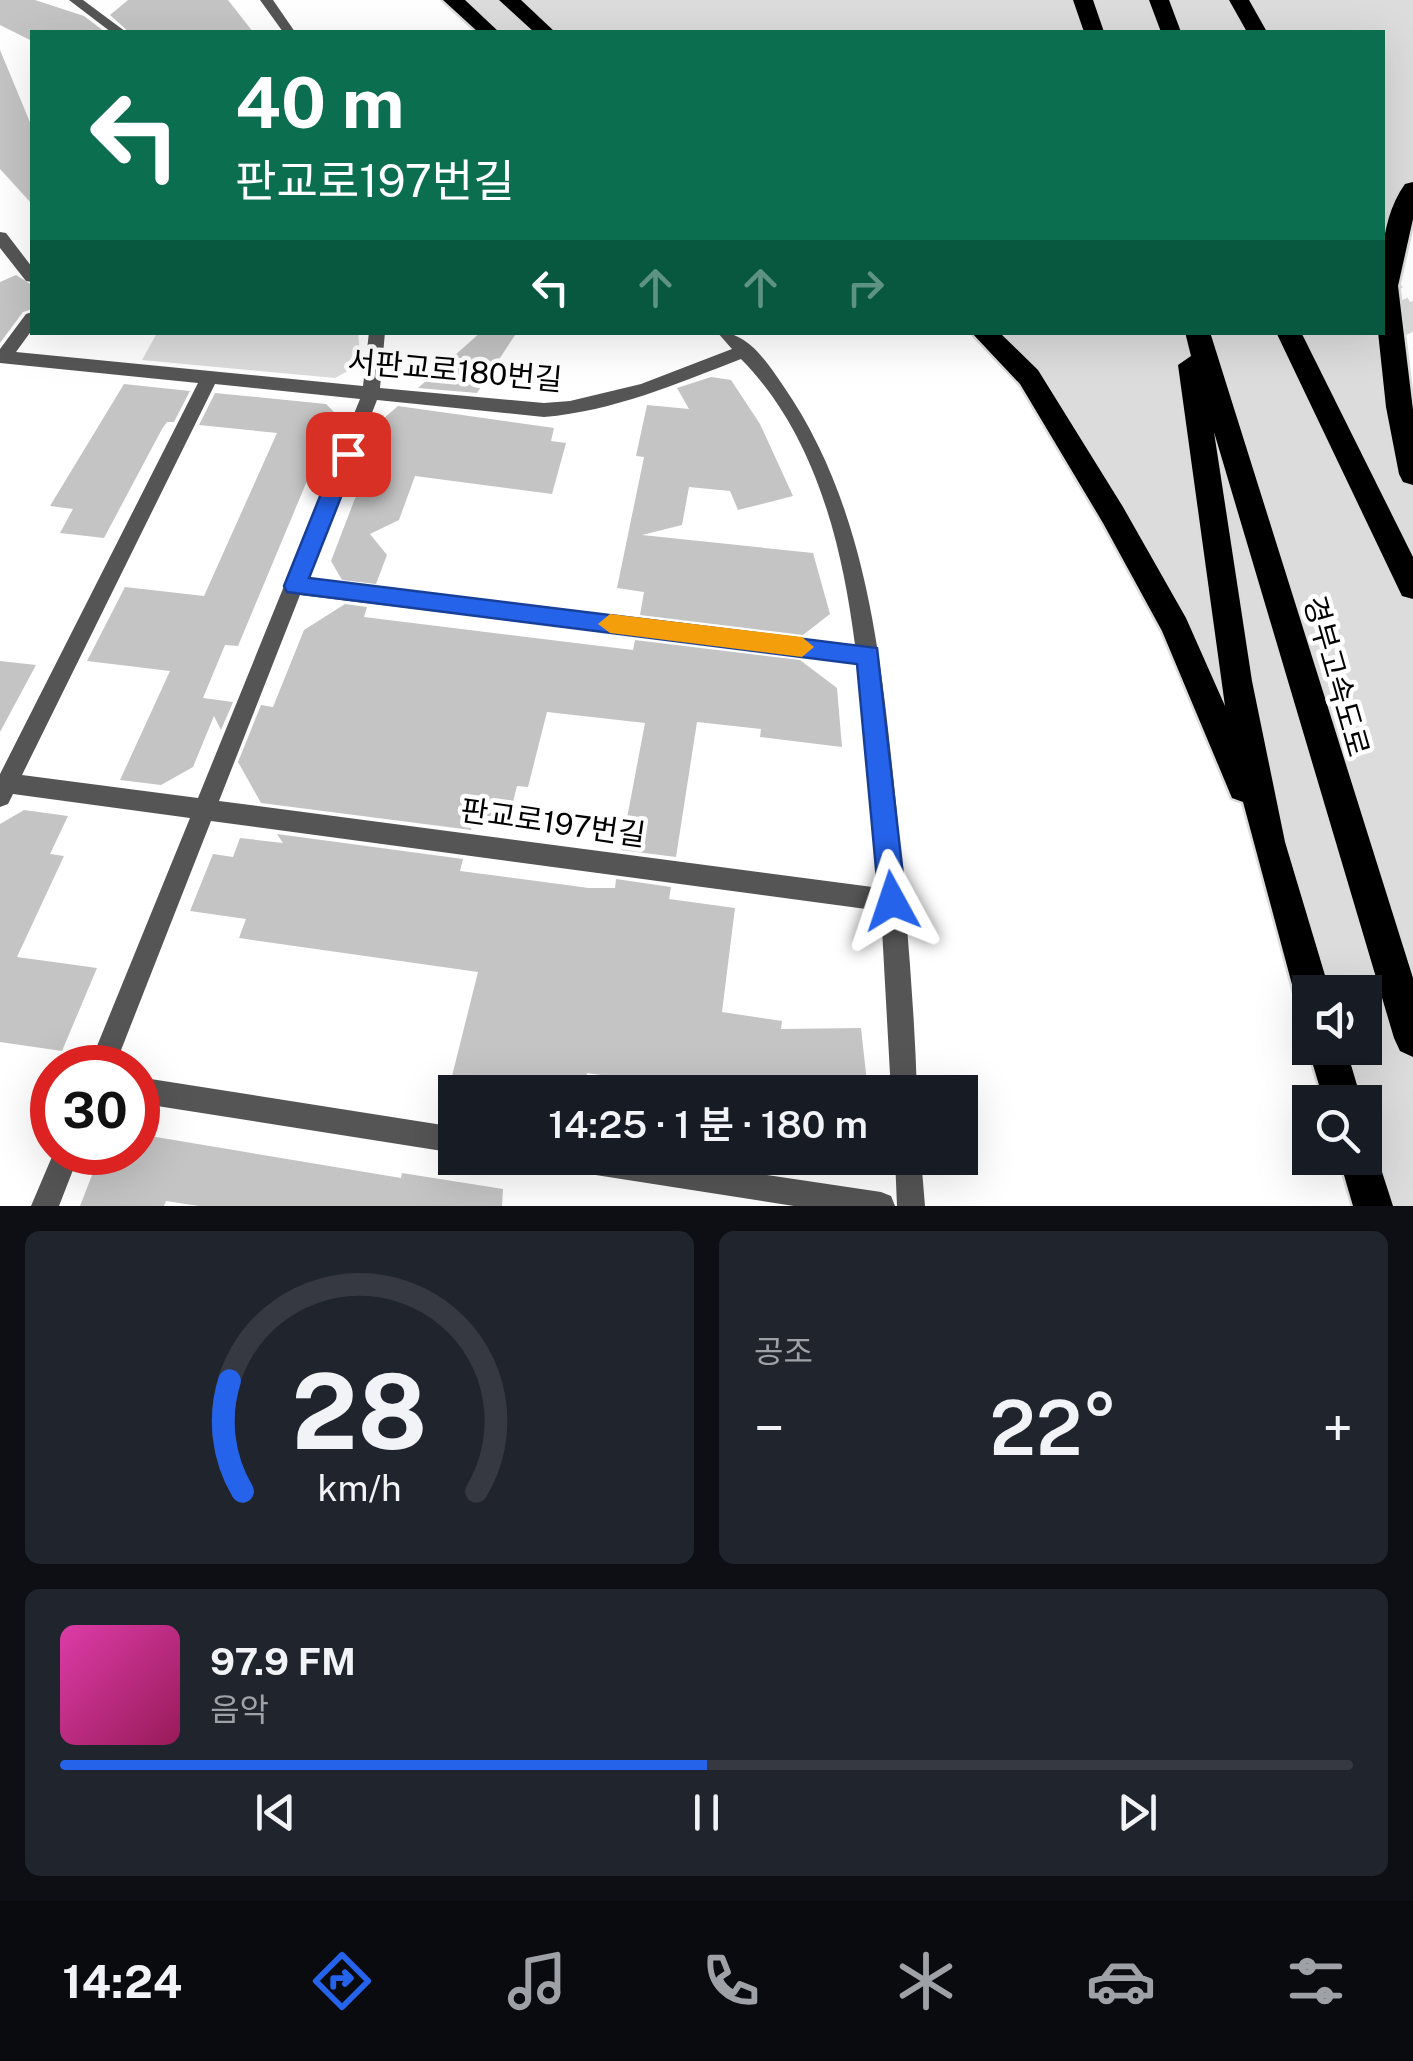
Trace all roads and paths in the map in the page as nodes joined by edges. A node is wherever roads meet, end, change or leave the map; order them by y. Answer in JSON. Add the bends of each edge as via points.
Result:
{"nodes":[{"id":1,"x":75,"y":0,"type":"edge"},
{"id":2,"x":266,"y":0,"type":"edge"},
{"id":3,"x":452,"y":0,"type":"edge"},
{"id":4,"x":508,"y":0,"type":"edge"},
{"id":5,"x":1083,"y":0,"type":"edge"},
{"id":6,"x":1159,"y":0,"type":"edge"},
{"id":7,"x":1239,"y":0,"type":"edge"},
{"id":8,"x":117,"y":30,"type":"edge"},
{"id":9,"x":288,"y":30,"type":"edge"},
{"id":10,"x":487,"y":30,"type":"edge"},
{"id":11,"x":543,"y":30,"type":"edge"},
{"id":12,"x":1093,"y":30,"type":"edge"},
{"id":13,"x":1170,"y":30,"type":"edge"},
{"id":14,"x":1256,"y":30,"type":"edge"},
{"id":15,"x":1413,"y":189,"type":"edge"},
{"id":16,"x":0,"y":238,"type":"edge"},
{"id":17,"x":30,"y":275,"type":"edge"},
{"id":18,"x":30,"y":321,"type":"edge"},
{"id":19,"x":377,"y":335,"type":"edge"},
{"id":20,"x":729,"y":335,"type":"edge"},
{"id":21,"x":987,"y":335,"type":"edge"},
{"id":22,"x":1187,"y":335,"type":"edge"},
{"id":23,"x":1197,"y":335,"type":"edge"},
{"id":24,"x":1289,"y":335,"type":"edge"},
{"id":25,"x":747,"y":350,"type":"junction"},
{"id":26,"x":2,"y":358,"type":"edge"},
{"id":27,"x":210,"y":378,"type":"junction"},
{"id":28,"x":371,"y":394,"type":"junction"},
{"id":29,"x":1413,"y":474,"type":"edge"},
{"id":30,"x":295,"y":586,"type":"junction"},
{"id":31,"x":1413,"y":587,"type":"edge"},
{"id":32,"x":868,"y":655,"type":"junction"},
{"id":33,"x":4,"y":790,"type":"edge"},
{"id":34,"x":205,"y":807,"type":"junction"},
{"id":35,"x":1268,"y":842,"type":"junction"},
{"id":36,"x":892,"y":901,"type":"junction"},
{"id":37,"x":1307,"y":975,"type":"edge"},
{"id":38,"x":1413,"y":1038,"type":"edge"},
{"id":39,"x":110,"y":1045,"type":"edge"},
{"id":40,"x":903,"y":1075,"type":"edge"},
{"id":41,"x":160,"y":1093,"type":"edge"},
{"id":42,"x":438,"y":1137,"type":"edge"},
{"id":43,"x":58,"y":1175,"type":"edge"},
{"id":44,"x":680,"y":1175,"type":"edge"},
{"id":45,"x":909,"y":1175,"type":"edge"},
{"id":46,"x":1364,"y":1175,"type":"edge"},
{"id":47,"x":46,"y":1206,"type":"edge"},
{"id":48,"x":880,"y":1206,"type":"edge"},
{"id":49,"x":911,"y":1206,"type":"edge"},
{"id":50,"x":1373,"y":1206,"type":"edge"}],
"edges":[{"from":1,"to":8,"type":"street","via":[[95,5]]},
{"from":2,"to":9,"type":"street"},
{"from":3,"to":10,"type":"highway"},
{"from":4,"to":11,"type":"highway"},
{"from":5,"to":12,"type":"highway"},
{"from":6,"to":13,"type":"highway"},
{"from":7,"to":14,"type":"highway"},
{"from":15,"to":29,"type":"highway","via":[[1386,286]]},
{"from":16,"to":17,"type":"street"},
{"from":18,"to":26,"type":"street"},
{"from":19,"to":28,"type":"street"},
{"from":20,"to":25,"type":"street"},
{"from":21,"to":35,"type":"highway","via":[[1029,378],[1122,531],[1175,628]]},
{"from":22,"to":35,"type":"highway","via":[[1236,680]]},
{"from":23,"to":38,"type":"highway","name":"경부고속도로"},
{"from":24,"to":31,"type":"highway"},
{"from":25,"to":28,"type":"street","name":"서판교로180번길","via":[[576,409]]},
{"from":25,"to":32,"type":"street","via":[[790,408],[824,477],[861,599]]},
{"from":26,"to":27,"type":"street","name":"서판교로180번길"},
{"from":27,"to":28,"type":"street","name":"서판교로180번길"},
{"from":27,"to":33,"type":"street"},
{"from":28,"to":30,"type":"street"},
{"from":30,"to":32,"type":"street"},
{"from":30,"to":34,"type":"street"},
{"from":32,"to":36,"type":"street"},
{"from":33,"to":34,"type":"street","name":"판교로197번길"},
{"from":34,"to":36,"type":"street","name":"판교로197번길"},
{"from":34,"to":39,"type":"street"},
{"from":35,"to":37,"type":"highway"},
{"from":36,"to":40,"type":"street"},
{"from":41,"to":42,"type":"street"},
{"from":43,"to":47,"type":"street"},
{"from":44,"to":48,"type":"street"},
{"from":45,"to":49,"type":"street"},
{"from":46,"to":50,"type":"highway"}]}
